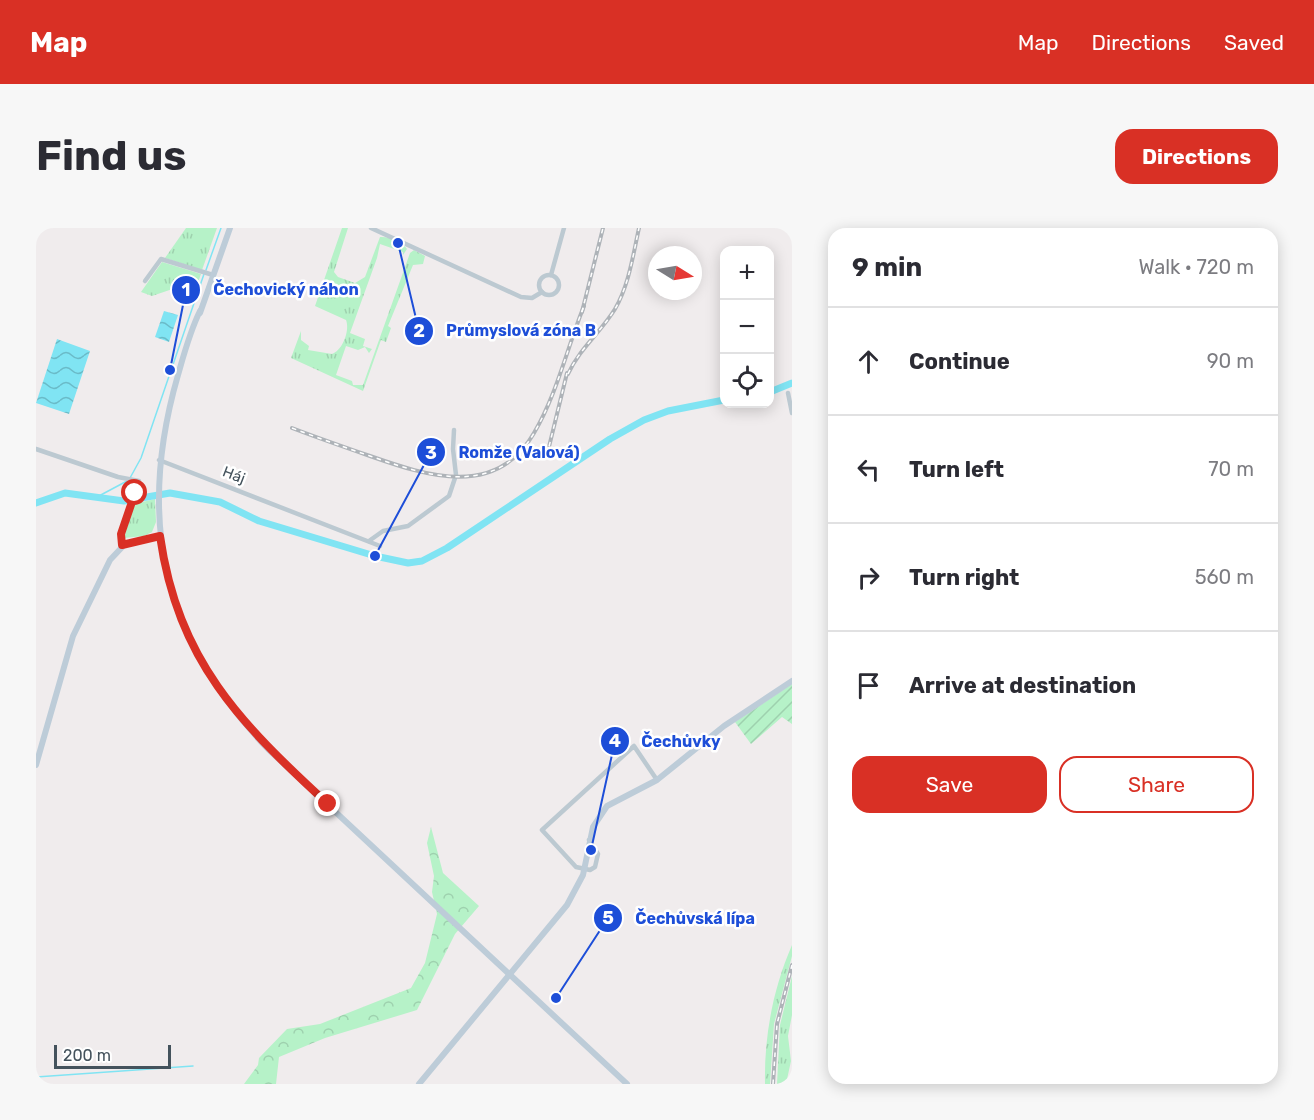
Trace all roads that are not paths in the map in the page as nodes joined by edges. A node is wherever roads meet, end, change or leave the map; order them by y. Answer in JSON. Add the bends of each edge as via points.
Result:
{"nodes":[{"id":1,"x":230,"y":228,"type":"edge"},
{"id":2,"x":371,"y":228,"type":"edge"},
{"id":3,"x":564,"y":228,"type":"edge"},
{"id":4,"x":207,"y":274,"type":"junction"},
{"id":5,"x":551,"y":275,"type":"junction"},
{"id":6,"x":145,"y":281,"type":"dead end"},
{"id":7,"x":542,"y":292,"type":"junction"},
{"id":8,"x":788,"y":393,"type":"dead end"},
{"id":9,"x":792,"y":413,"type":"edge"},
{"id":10,"x":454,"y":430,"type":"dead end"},
{"id":11,"x":36,"y":449,"type":"edge"},
{"id":12,"x":159,"y":460,"type":"junction"},
{"id":13,"x":160,"y":536,"type":"junction"},
{"id":14,"x":367,"y":541,"type":"junction"},
{"id":15,"x":122,"y":545,"type":"junction"},
{"id":16,"x":380,"y":546,"type":"dead end"},
{"id":17,"x":792,"y":681,"type":"edge"},
{"id":18,"x":36,"y":765,"type":"edge"},
{"id":19,"x":657,"y":780,"type":"junction"},
{"id":20,"x":589,"y":840,"type":"junction"},
{"id":21,"x":584,"y":870,"type":"junction"},
{"id":22,"x":511,"y":975,"type":"junction"},
{"id":23,"x":419,"y":1084,"type":"edge"},
{"id":24,"x":627,"y":1084,"type":"edge"}],
"edges":[{"from":1,"to":4,"type":"main road"},
{"from":2,"to":7,"type":"street","via":[[524,298]]},
{"from":3,"to":5,"type":"street"},
{"from":4,"to":6,"type":"street","via":[[161,259]]},
{"from":4,"to":12,"type":"main road","via":[[200,311],[166,414]]},
{"from":5,"to":7,"type":"street","via":[[540,281]]},
{"from":5,"to":7,"type":"street","via":[[558,280],[558,289],[551,295]]},
{"from":8,"to":9,"type":"street"},
{"from":10,"to":14,"type":"street","via":[[456,475],[449,496],[408,526],[383,531]]},
{"from":11,"to":15,"type":"street","via":[[139,482],[121,534]]},
{"from":12,"to":13,"type":"main road"},
{"from":12,"to":14,"type":"street","name":"Háj"},
{"from":13,"to":15,"type":"main road"},
{"from":13,"to":22,"type":"main road","via":[[182,622],[204,667],[231,708],[268,749]]},
{"from":14,"to":16,"type":"street","name":"Háj"},
{"from":15,"to":18,"type":"main road","via":[[111,557],[75,631]]},
{"from":17,"to":19,"type":"main road"},
{"from":19,"to":20,"type":"main road","via":[[609,804],[594,823]]},
{"from":19,"to":21,"type":"street","via":[[634,746],[543,828],[542,833]]},
{"from":20,"to":21,"type":"main road"},
{"from":20,"to":21,"type":"street","via":[[598,855],[594,868]]},
{"from":21,"to":22,"type":"main road","via":[[567,905]]},
{"from":22,"to":23,"type":"main road"},
{"from":22,"to":24,"type":"main road"}]}
